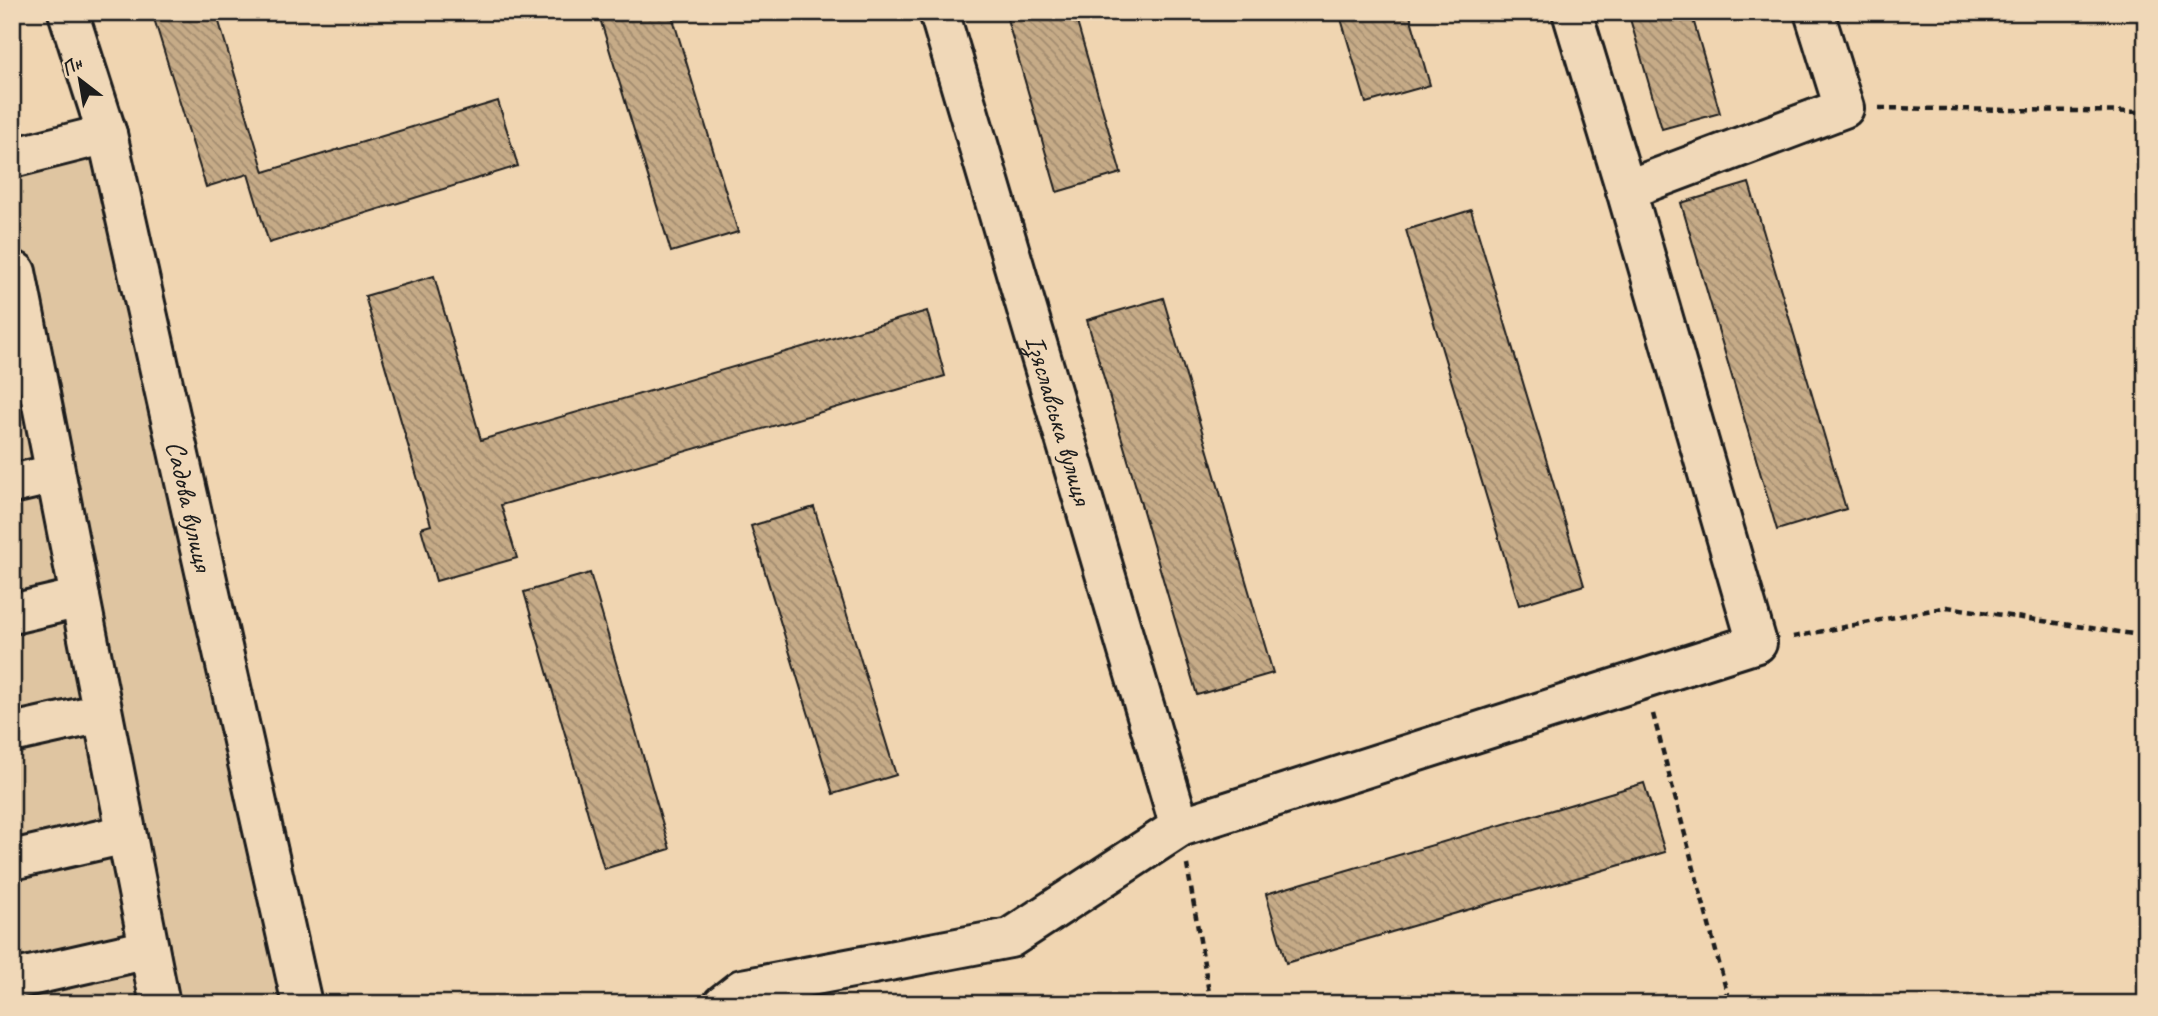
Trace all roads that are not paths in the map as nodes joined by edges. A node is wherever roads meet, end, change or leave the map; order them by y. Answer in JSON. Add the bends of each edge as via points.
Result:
{"nodes":[{"id":1,"x":68,"y":12,"type":"edge"},
{"id":2,"x":939,"y":12,"type":"edge"},
{"id":3,"x":1572,"y":12,"type":"edge"},
{"id":4,"x":1814,"y":12,"type":"edge"},
{"id":5,"x":107,"y":135,"type":"junction"},
{"id":6,"x":12,"y":158,"type":"edge"},
{"id":7,"x":1626,"y":190,"type":"junction"},
{"id":8,"x":12,"y":273,"type":"edge"},
{"id":9,"x":24,"y":380,"type":"edge"},
{"id":10,"x":55,"y":474,"type":"junction"},
{"id":11,"x":12,"y":484,"type":"edge"},
{"id":12,"x":80,"y":598,"type":"junction"},
{"id":13,"x":12,"y":614,"type":"edge"},
{"id":14,"x":102,"y":713,"type":"junction"},
{"id":15,"x":12,"y":733,"type":"edge"},
{"id":16,"x":1180,"y":827,"type":"junction"},
{"id":17,"x":126,"y":834,"type":"junction"},
{"id":18,"x":12,"y":860,"type":"edge"},
{"id":19,"x":149,"y":949,"type":"junction"},
{"id":20,"x":12,"y":980,"type":"edge"},
{"id":21,"x":160,"y":1004,"type":"edge"},
{"id":22,"x":302,"y":1004,"type":"edge"},
{"id":23,"x":723,"y":1004,"type":"edge"}],
"edges":[{"from":1,"to":5,"type":"street","name":"Садова вулиця"},
{"from":2,"to":16,"type":"street","name":"Ізяславська вулиця"},
{"from":3,"to":7,"type":"street"},
{"from":4,"to":7,"type":"street","via":[[1844,108]]},
{"from":5,"to":6,"type":"street"},
{"from":5,"to":22,"type":"street","name":"Садова вулиця"},
{"from":7,"to":16,"type":"street","via":[[1757,643]]},
{"from":8,"to":9,"type":"street","via":[[16,272]]},
{"from":9,"to":10,"type":"street"},
{"from":10,"to":11,"type":"street"},
{"from":10,"to":12,"type":"street"},
{"from":12,"to":13,"type":"street"},
{"from":12,"to":14,"type":"street"},
{"from":14,"to":15,"type":"street"},
{"from":14,"to":17,"type":"street"},
{"from":16,"to":23,"type":"street","via":[[1010,938],[742,989]]},
{"from":17,"to":18,"type":"street"},
{"from":17,"to":19,"type":"street"},
{"from":19,"to":20,"type":"street"},
{"from":19,"to":21,"type":"street"}]}
